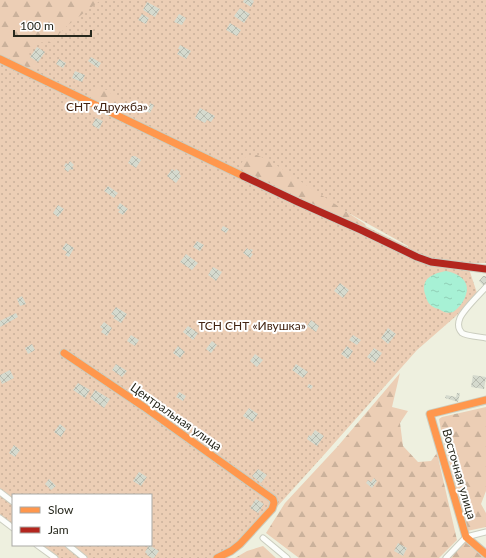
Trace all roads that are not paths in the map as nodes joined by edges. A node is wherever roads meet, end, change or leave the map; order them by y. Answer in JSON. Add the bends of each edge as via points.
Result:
{"nodes":[{"id":1,"x":0,"y":59,"type":"edge"},
{"id":2,"x":486,"y":269,"type":"edge"},
{"id":3,"x":486,"y":287,"type":"edge"},
{"id":4,"x":486,"y":338,"type":"edge"},
{"id":5,"x":64,"y":353,"type":"dead end"},
{"id":6,"x":486,"y":400,"type":"edge"},
{"id":7,"x":0,"y":492,"type":"edge"},
{"id":8,"x":12,"y":501,"type":"edge"},
{"id":9,"x":0,"y":518,"type":"edge"},
{"id":10,"x":12,"y":527,"type":"edge"},
{"id":11,"x":486,"y":532,"type":"edge"},
{"id":12,"x":466,"y":537,"type":"junction"},
{"id":13,"x":262,"y":538,"type":"dead end"},
{"id":14,"x":38,"y":546,"type":"edge"},
{"id":15,"x":69,"y":546,"type":"edge"},
{"id":16,"x":486,"y":554,"type":"edge"},
{"id":17,"x":55,"y":558,"type":"edge"},
{"id":18,"x":84,"y":558,"type":"edge"},
{"id":19,"x":217,"y":558,"type":"edge"},
{"id":20,"x":287,"y":558,"type":"edge"},
{"id":21,"x":446,"y":558,"type":"edge"}],
"edges":[{"from":1,"to":2,"type":"street","via":[[417,257],[431,262]]},
{"from":3,"to":4,"type":"street","via":[[458,323],[464,334]]},
{"from":5,"to":19,"type":"street","name":"Центральная улица","via":[[274,501],[270,512],[240,544]]},
{"from":6,"to":12,"type":"street","name":"Восточная улица","via":[[430,414]]},
{"from":7,"to":8,"type":"street"},
{"from":9,"to":10,"type":"street"},
{"from":11,"to":12,"type":"street"},
{"from":12,"to":16,"type":"street","name":"Восточная улица"},
{"from":12,"to":21,"type":"street"},
{"from":13,"to":20,"type":"street"},
{"from":14,"to":17,"type":"street"},
{"from":15,"to":18,"type":"street"}]}
